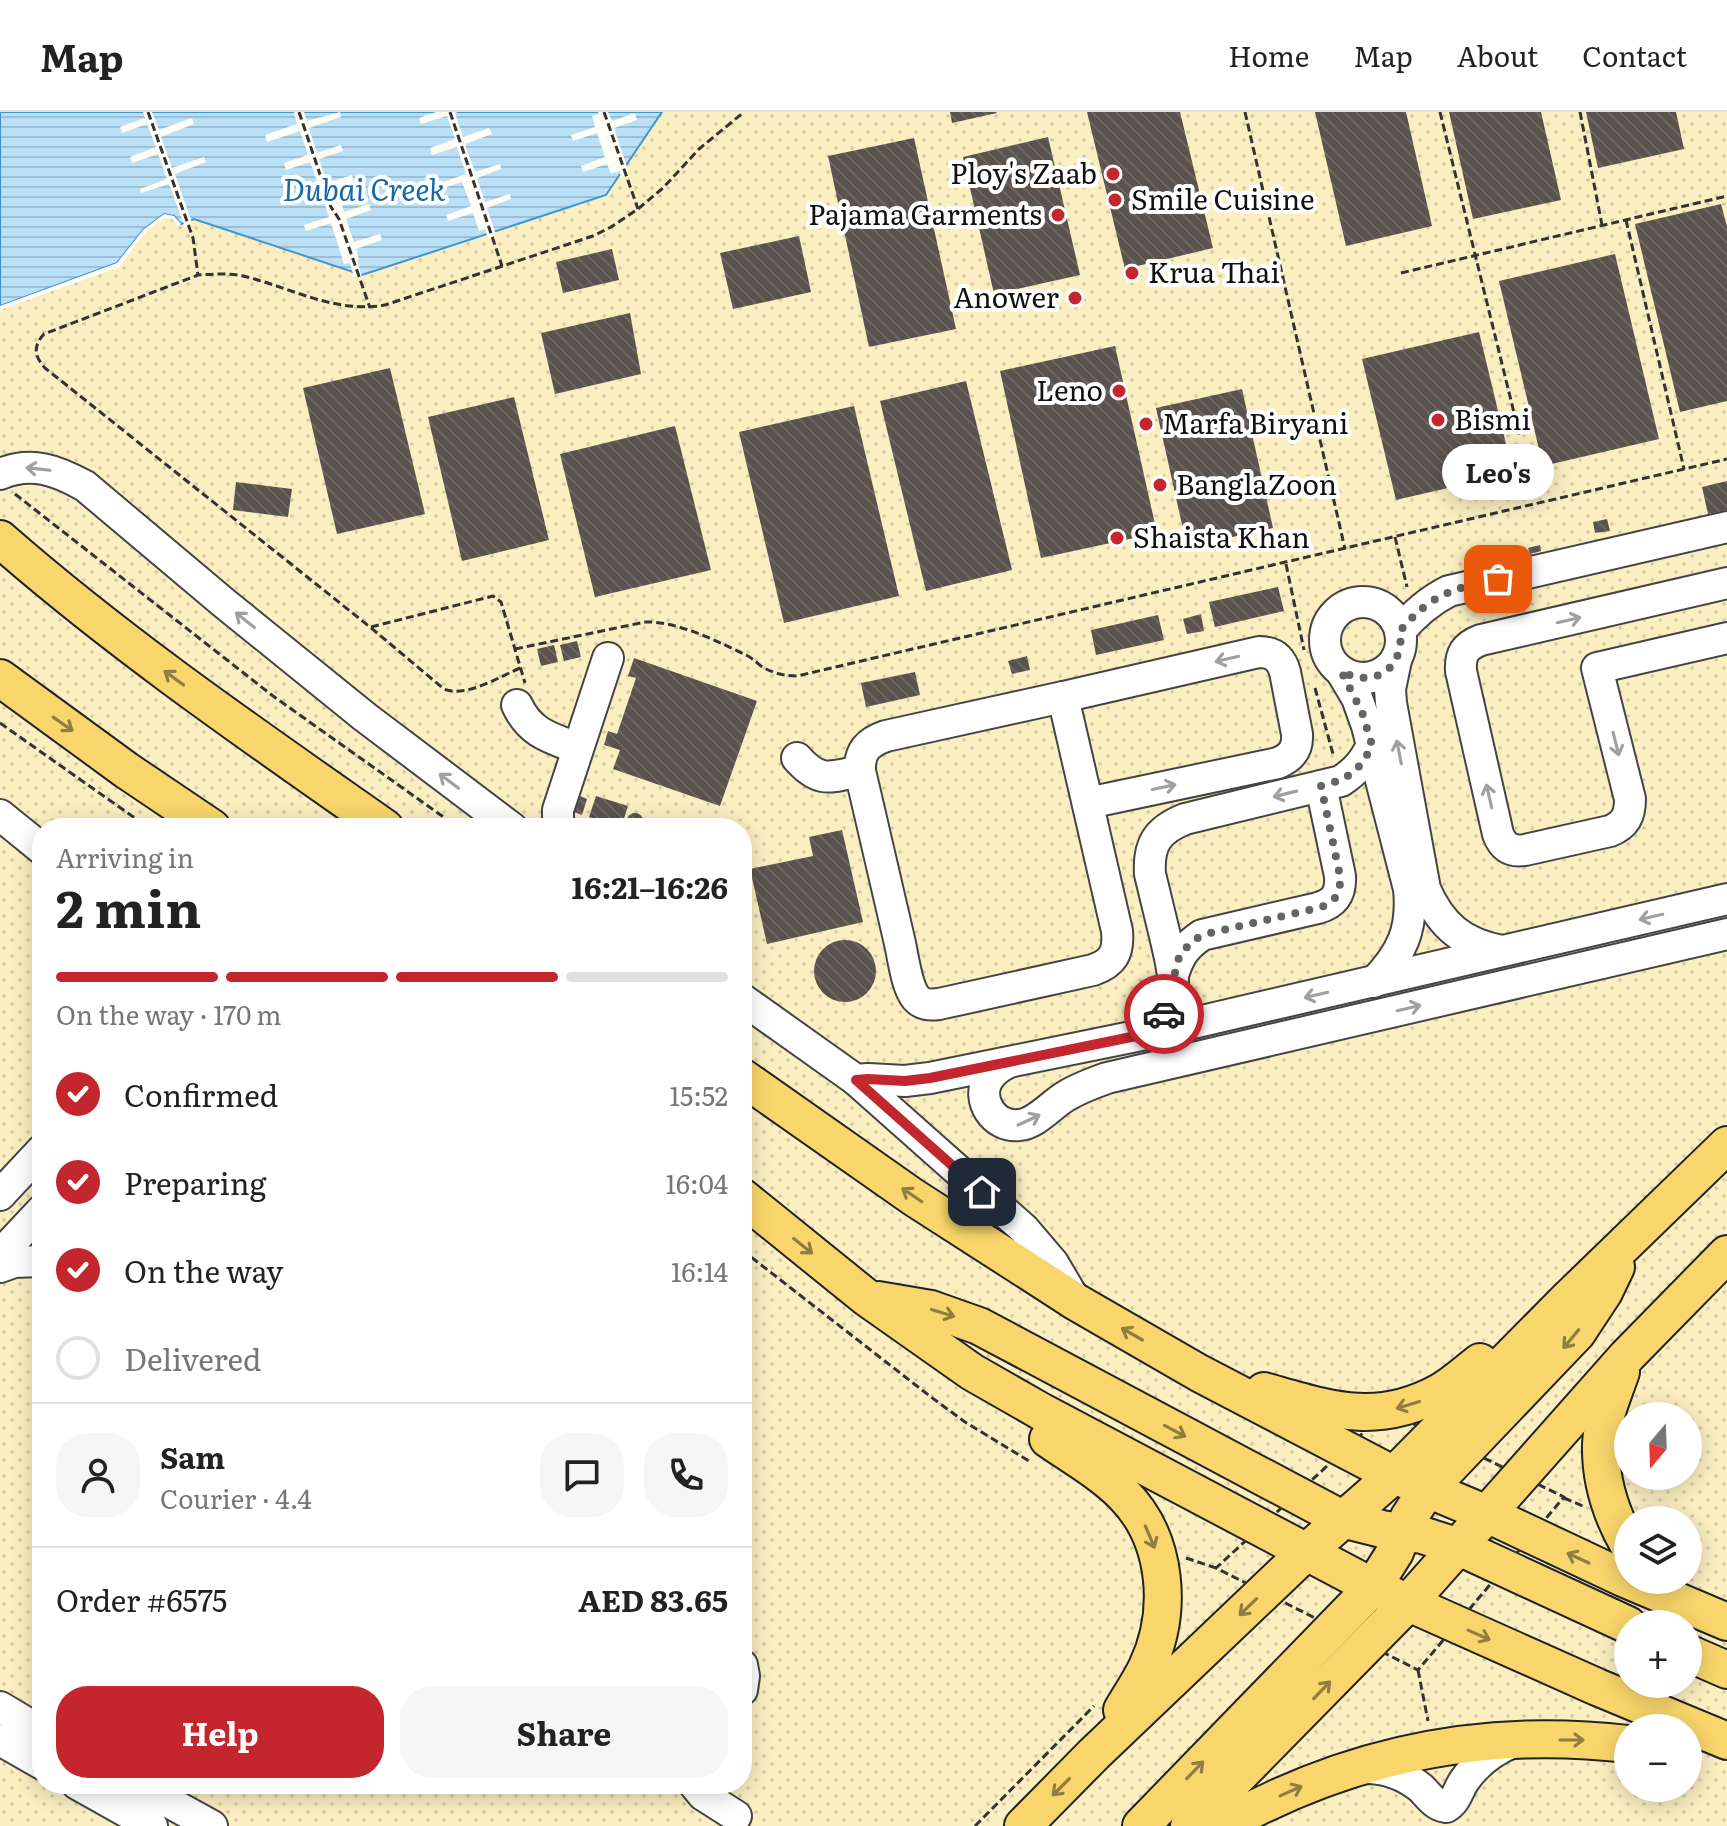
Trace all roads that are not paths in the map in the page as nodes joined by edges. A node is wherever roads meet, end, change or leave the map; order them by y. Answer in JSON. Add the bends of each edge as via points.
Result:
{"nodes":[{"id":1,"x":6,"y":483,"type":"edge"},
{"id":2,"x":1727,"y":527,"type":"edge"},
{"id":3,"x":0,"y":539,"type":"edge"},
{"id":4,"x":1727,"y":583,"type":"edge"},
{"id":5,"x":1325,"y":635,"type":"junction"},
{"id":6,"x":1404,"y":635,"type":"junction"},
{"id":7,"x":1727,"y":638,"type":"edge"},
{"id":8,"x":608,"y":658,"type":"dead end"},
{"id":9,"x":1280,"y":664,"type":"junction"},
{"id":10,"x":1338,"y":668,"type":"junction"},
{"id":11,"x":0,"y":678,"type":"edge"},
{"id":12,"x":1063,"y":697,"type":"junction"},
{"id":13,"x":517,"y":705,"type":"road end"},
{"id":14,"x":1372,"y":745,"type":"junction"},
{"id":15,"x":577,"y":748,"type":"junction"},
{"id":16,"x":797,"y":758,"type":"dead end"},
{"id":17,"x":860,"y":771,"type":"junction"},
{"id":18,"x":1321,"y":786,"type":"junction"},
{"id":19,"x":1088,"y":803,"type":"junction"},
{"id":20,"x":0,"y":815,"type":"edge"},
{"id":21,"x":197,"y":818,"type":"edge"},
{"id":22,"x":371,"y":818,"type":"edge"},
{"id":23,"x":499,"y":818,"type":"edge"},
{"id":24,"x":558,"y":818,"type":"edge"},
{"id":25,"x":32,"y":841,"type":"edge"},
{"id":26,"x":1727,"y":899,"type":"edge"},
{"id":27,"x":1727,"y":934,"type":"edge"},
{"id":28,"x":1504,"y":951,"type":"junction"},
{"id":29,"x":1174,"y":972,"type":"junction"},
{"id":30,"x":1374,"y":982,"type":"junction"},
{"id":31,"x":752,"y":1006,"type":"edge"},
{"id":32,"x":1146,"y":1034,"type":"junction"},
{"id":33,"x":1007,"y":1063,"type":"junction"},
{"id":34,"x":856,"y":1080,"type":"junction"},
{"id":35,"x":752,"y":1084,"type":"edge"},
{"id":36,"x":1727,"y":1145,"type":"edge"},
{"id":37,"x":32,"y":1161,"type":"edge"},
{"id":38,"x":0,"y":1195,"type":"edge"},
{"id":39,"x":752,"y":1205,"type":"edge"},
{"id":40,"x":32,"y":1221,"type":"edge"},
{"id":41,"x":1624,"y":1247,"type":"junction"},
{"id":42,"x":1727,"y":1254,"type":"edge"},
{"id":43,"x":0,"y":1255,"type":"edge"},
{"id":44,"x":32,"y":1261,"type":"edge"},
{"id":45,"x":0,"y":1267,"type":"edge"},
{"id":46,"x":867,"y":1298,"type":"junction"},
{"id":47,"x":1566,"y":1301,"type":"junction"},
{"id":48,"x":1076,"y":1302,"type":"junction"},
{"id":49,"x":1627,"y":1356,"type":"junction"},
{"id":50,"x":972,"y":1372,"type":"junction"},
{"id":51,"x":1199,"y":1373,"type":"junction"},
{"id":52,"x":1394,"y":1475,"type":"junction"},
{"id":53,"x":1427,"y":1490,"type":"junction"},
{"id":54,"x":1487,"y":1514,"type":"junction"},
{"id":55,"x":1614,"y":1517,"type":"edge"},
{"id":56,"x":1342,"y":1519,"type":"junction"},
{"id":57,"x":1403,"y":1532,"type":"junction"},
{"id":58,"x":1459,"y":1547,"type":"junction"},
{"id":59,"x":1305,"y":1553,"type":"junction"},
{"id":60,"x":1373,"y":1587,"type":"junction"},
{"id":61,"x":1674,"y":1594,"type":"edge"},
{"id":62,"x":1408,"y":1603,"type":"junction"},
{"id":63,"x":1710,"y":1616,"type":"edge"},
{"id":64,"x":1614,"y":1619,"type":"edge"},
{"id":65,"x":1702,"y":1659,"type":"edge"},
{"id":66,"x":1727,"y":1670,"type":"edge"},
{"id":67,"x":0,"y":1707,"type":"edge"},
{"id":68,"x":32,"y":1726,"type":"edge"},
{"id":69,"x":0,"y":1740,"type":"edge"},
{"id":70,"x":1521,"y":1740,"type":"junction"},
{"id":71,"x":1727,"y":1741,"type":"edge"},
{"id":72,"x":1614,"y":1742,"type":"edge"},
{"id":73,"x":1702,"y":1753,"type":"edge"},
{"id":74,"x":1094,"y":1754,"type":"junction"},
{"id":75,"x":1727,"y":1756,"type":"edge"},
{"id":76,"x":32,"y":1758,"type":"edge"},
{"id":77,"x":1355,"y":1768,"type":"junction"},
{"id":78,"x":173,"y":1794,"type":"edge"},
{"id":79,"x":702,"y":1794,"type":"edge"},
{"id":80,"x":92,"y":1802,"type":"edge"},
{"id":81,"x":736,"y":1816,"type":"dead end"},
{"id":82,"x":1448,"y":1816,"type":"edge"},
{"id":83,"x":152,"y":1826,"type":"edge"},
{"id":84,"x":212,"y":1826,"type":"edge"},
{"id":85,"x":1023,"y":1826,"type":"edge"},
{"id":86,"x":1141,"y":1826,"type":"edge"},
{"id":87,"x":1189,"y":1826,"type":"edge"},
{"id":88,"x":1222,"y":1826,"type":"edge"}],
"edges":[{"from":23,"to":1,"type":"street","one_way":true,"via":[[353,708],[85,486],[38,467],[12,469]]},
{"from":2,"to":6,"type":"street","via":[[1449,591],[1431,601]]},
{"from":22,"to":3,"type":"main road","one_way":true,"via":[[140,653]]},
{"from":7,"to":4,"type":"street","one_way":true,"via":[[1597,668],[1630,799],[1630,810],[1619,827],[1525,850],[1501,842],[1461,671],[1464,651],[1481,640]]},
{"from":5,"to":6,"type":"street","via":[[1333,616],[1361,602],[1390,613]]},
{"from":5,"to":9,"type":"street"},
{"from":5,"to":10,"type":"street","via":[[1328,656]]},
{"from":6,"to":10,"type":"street","via":[[1390,668],[1371,678],[1350,676]]},
{"from":28,"to":6,"type":"street","one_way":true,"via":[[1455,932],[1425,889],[1391,703]]},
{"from":8,"to":15,"type":"street"},
{"from":9,"to":10,"type":"street"},
{"from":9,"to":12,"type":"street","one_way":true,"via":[[1268,652],[1259,652]]},
{"from":19,"to":9,"type":"street","one_way":true,"via":[[1287,759],[1297,734]]},
{"from":10,"to":14,"type":"street","via":[[1362,712]]},
{"from":11,"to":21,"type":"main road","one_way":true},
{"from":12,"to":17,"type":"street","via":[[875,740],[862,753]]},
{"from":12,"to":19,"type":"street"},
{"from":13,"to":15,"type":"street","via":[[537,731]]},
{"from":14,"to":18,"type":"street","via":[[1355,772]]},
{"from":14,"to":30,"type":"street","via":[[1411,910],[1400,950]]},
{"from":15,"to":24,"type":"street"},
{"from":16,"to":17,"type":"street","via":[[817,776]]},
{"from":17,"to":19,"type":"street","via":[[911,988],[930,1005],[1093,970],[1114,956],[1117,931]]},
{"from":18,"to":29,"type":"street","via":[[1340,876],[1336,898],[1318,908],[1202,935],[1184,950]]},
{"from":18,"to":29,"type":"street","one_way":true,"via":[[1185,819],[1160,833],[1149,859],[1150,874]]},
{"from":20,"to":25,"type":"street"},
{"from":26,"to":28,"type":"street","one_way":true},
{"from":33,"to":27,"type":"street","one_way":true,"via":[[987,1080],[983,1094],[995,1118],[1021,1126],[1068,1095],[1107,1078]]},
{"from":28,"to":30,"type":"street"},
{"from":29,"to":32,"type":"street","via":[[1169,1007]]},
{"from":30,"to":32,"type":"street","one_way":true},
{"from":31,"to":34,"type":"street"},
{"from":32,"to":33,"type":"street"},
{"from":33,"to":34,"type":"street","via":[[905,1081]]},
{"from":34,"to":48,"type":"street","via":[[1024,1229]]},
{"from":48,"to":35,"type":"main road","one_way":true},
{"from":36,"to":41,"type":"main road"},
{"from":37,"to":38,"type":"street"},
{"from":39,"to":46,"type":"main road","one_way":true},
{"from":40,"to":43,"type":"street"},
{"from":41,"to":47,"type":"main road"},
{"from":41,"to":53,"type":"main road","one_way":true,"via":[[1604,1292],[1577,1333]]},
{"from":42,"to":49,"type":"main road"},
{"from":44,"to":45,"type":"street"},
{"from":46,"to":50,"type":"main road"},
{"from":46,"to":56,"type":"main road","one_way":true,"via":[[931,1309],[979,1326]]},
{"from":47,"to":51,"type":"main road","one_way":true,"via":[[1443,1391],[1387,1411],[1328,1409]]},
{"from":47,"to":52,"type":"main road"},
{"from":51,"to":48,"type":"main road","one_way":true},
{"from":49,"to":54,"type":"main road"},
{"from":49,"to":55,"type":"main road","via":[[1601,1442]]},
{"from":50,"to":59,"type":"main road"},
{"from":50,"to":74,"type":"main road","one_way":true,"via":[[1022,1421],[1103,1475],[1125,1496],[1156,1548],[1163,1578],[1157,1638],[1147,1667]]},
{"from":51,"to":52,"type":"main road"},
{"from":52,"to":53,"type":"main road"},
{"from":52,"to":56,"type":"main road"},
{"from":53,"to":54,"type":"main road"},
{"from":53,"to":57,"type":"main road"},
{"from":54,"to":58,"type":"main road"},
{"from":63,"to":54,"type":"main road","one_way":true},
{"from":56,"to":57,"type":"main road"},
{"from":56,"to":59,"type":"main road"},
{"from":57,"to":58,"type":"main road"},
{"from":57,"to":60,"type":"main road"},
{"from":58,"to":62,"type":"main road"},
{"from":58,"to":64,"type":"main road"},
{"from":59,"to":60,"type":"main road"},
{"from":59,"to":74,"type":"main road","one_way":true},
{"from":60,"to":62,"type":"main road"},
{"from":86,"to":60,"type":"main road","one_way":true},
{"from":61,"to":63,"type":"main road"},
{"from":62,"to":71,"type":"main road","one_way":true},
{"from":87,"to":62,"type":"main road","one_way":true},
{"from":65,"to":66,"type":"main road"},
{"from":67,"to":68,"type":"street"},
{"from":69,"to":76,"type":"street"},
{"from":70,"to":72,"type":"main road","one_way":true},
{"from":70,"to":77,"type":"main road","via":[[1433,1747]]},
{"from":70,"to":82,"type":"street","via":[[1481,1761],[1462,1784]]},
{"from":73,"to":75,"type":"main road"},
{"from":74,"to":85,"type":"main road","one_way":true},
{"from":77,"to":82,"type":"street","via":[[1399,1775]]},
{"from":88,"to":77,"type":"main road","one_way":true,"via":[[1304,1785]]},
{"from":78,"to":84,"type":"street"},
{"from":79,"to":81,"type":"street"},
{"from":80,"to":83,"type":"street"}]}
